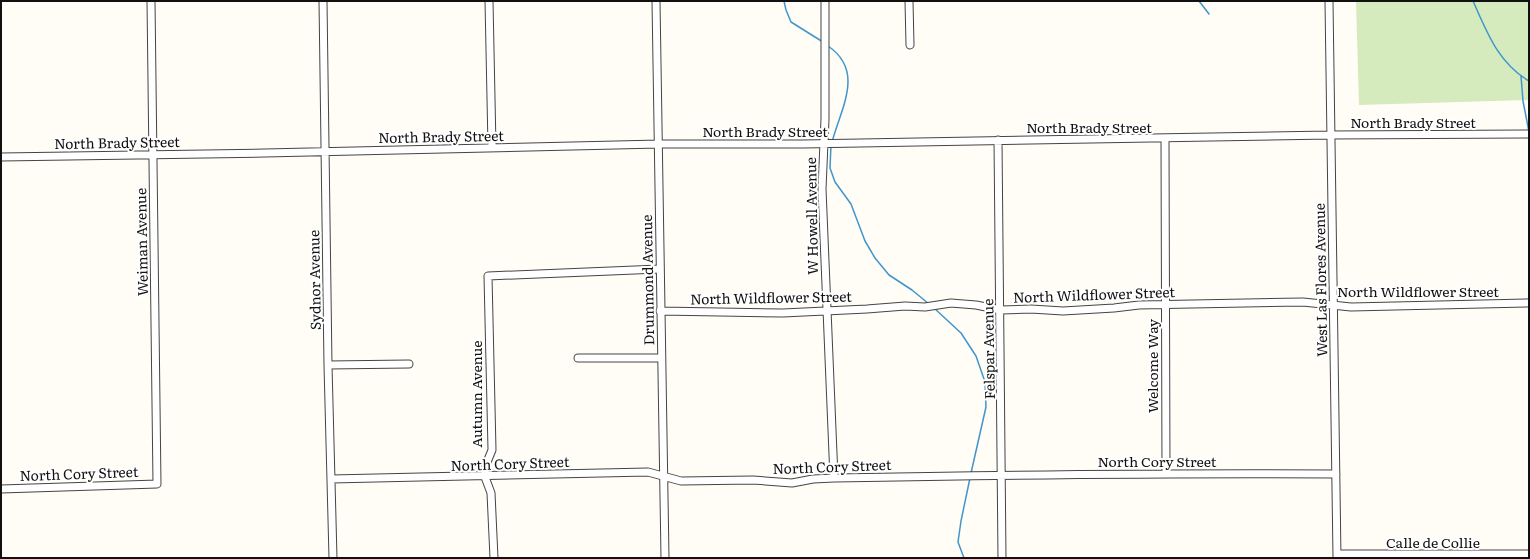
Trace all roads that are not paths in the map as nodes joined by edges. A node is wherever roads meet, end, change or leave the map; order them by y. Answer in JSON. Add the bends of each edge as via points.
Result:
{"nodes":[{"id":1,"x":151,"y":1,"type":"edge"},
{"id":2,"x":323,"y":1,"type":"edge"},
{"id":3,"x":489,"y":1,"type":"edge"},
{"id":4,"x":656,"y":1,"type":"edge"},
{"id":5,"x":825,"y":1,"type":"edge"},
{"id":6,"x":909,"y":1,"type":"edge"},
{"id":7,"x":1329,"y":1,"type":"edge"},
{"id":8,"x":910,"y":45,"type":"dead end"},
{"id":9,"x":1529,"y":134,"type":"edge"},
{"id":10,"x":1330,"y":136,"type":"junction"},
{"id":11,"x":1165,"y":139,"type":"junction"},
{"id":12,"x":998,"y":140,"type":"junction"},
{"id":13,"x":823,"y":143,"type":"junction"},
{"id":14,"x":659,"y":144,"type":"junction"},
{"id":15,"x":492,"y":147,"type":"junction"},
{"id":16,"x":325,"y":151,"type":"junction"},
{"id":17,"x":153,"y":155,"type":"junction"},
{"id":18,"x":1,"y":158,"type":"edge"},
{"id":19,"x":659,"y":269,"type":"junction"},
{"id":20,"x":1529,"y":303,"type":"edge"},
{"id":21,"x":1164,"y":305,"type":"junction"},
{"id":22,"x":1333,"y":305,"type":"junction"},
{"id":23,"x":1001,"y":310,"type":"junction"},
{"id":24,"x":660,"y":311,"type":"junction"},
{"id":25,"x":827,"y":311,"type":"junction"},
{"id":26,"x":578,"y":358,"type":"dead end"},
{"id":27,"x":661,"y":358,"type":"junction"},
{"id":28,"x":409,"y":364,"type":"dead end"},
{"id":29,"x":328,"y":365,"type":"junction"},
{"id":30,"x":1166,"y":473,"type":"junction"},
{"id":31,"x":1336,"y":474,"type":"junction"},
{"id":32,"x":1002,"y":475,"type":"junction"},
{"id":33,"x":485,"y":477,"type":"junction"},
{"id":34,"x":664,"y":477,"type":"junction"},
{"id":35,"x":834,"y":478,"type":"junction"},
{"id":36,"x":331,"y":479,"type":"junction"},
{"id":37,"x":157,"y":484,"type":"joint"},
{"id":38,"x":1,"y":489,"type":"edge"},
{"id":39,"x":1529,"y":554,"type":"edge"},
{"id":40,"x":1337,"y":556,"type":"edge"},
{"id":41,"x":333,"y":558,"type":"edge"},
{"id":42,"x":494,"y":558,"type":"edge"},
{"id":43,"x":665,"y":558,"type":"edge"},
{"id":44,"x":1002,"y":558,"type":"edge"}],
"edges":[{"from":1,"to":17,"type":"street","name":"Weiman Avenue"},
{"from":2,"to":16,"type":"street","name":"Sydnor Avenue"},
{"from":3,"to":15,"type":"street"},
{"from":4,"to":14,"type":"street","name":"Drummond Avenue"},
{"from":5,"to":13,"type":"street","name":"W Howell Avenue"},
{"from":6,"to":8,"type":"street"},
{"from":7,"to":10,"type":"street","name":"West Las Flores Avenue"},
{"from":9,"to":10,"type":"street","name":"North Brady Street"},
{"from":10,"to":11,"type":"street","name":"North Brady Street"},
{"from":10,"to":22,"type":"street","name":"West Las Flores Avenue"},
{"from":11,"to":12,"type":"street","name":"North Brady Street"},
{"from":11,"to":21,"type":"street","name":"Welcome Way"},
{"from":12,"to":13,"type":"street","name":"North Brady Street"},
{"from":12,"to":23,"type":"street","name":"Felspar Avenue"},
{"from":13,"to":14,"type":"street","name":"North Brady Street"},
{"from":13,"to":25,"type":"street","name":"W Howell Avenue","via":[[822,189]]},
{"from":14,"to":15,"type":"street","name":"North Brady Street"},
{"from":14,"to":19,"type":"street","name":"Drummond Avenue"},
{"from":15,"to":16,"type":"street","name":"North Brady Street"},
{"from":16,"to":17,"type":"street","name":"North Brady Street"},
{"from":16,"to":29,"type":"street","name":"Sydnor Avenue"},
{"from":17,"to":18,"type":"street","name":"North Brady Street"},
{"from":17,"to":37,"type":"street","name":"Weiman Avenue"},
{"from":19,"to":24,"type":"street","name":"Drummond Avenue"},
{"from":19,"to":33,"type":"street","name":"Autumn Avenue","via":[[488,276],[492,450],[485,468]]},
{"from":20,"to":22,"type":"street","name":"North Wildflower Street","via":[[1351,307]]},
{"from":21,"to":22,"type":"street","name":"North Wildflower Street","via":[[1303,302]]},
{"from":21,"to":23,"type":"street","name":"North Wildflower Street","via":[[1062,311]]},
{"from":21,"to":30,"type":"street","name":"Welcome Way"},
{"from":22,"to":31,"type":"street","name":"West Las Flores Avenue"},
{"from":23,"to":25,"type":"street","name":"North Wildflower Street","via":[[951,303],[925,307]]},
{"from":23,"to":32,"type":"street","name":"Felspar Avenue"},
{"from":24,"to":25,"type":"street","name":"North Wildflower Street"},
{"from":24,"to":27,"type":"street","name":"Drummond Avenue"},
{"from":25,"to":35,"type":"street","name":"W Howell Avenue"},
{"from":26,"to":27,"type":"street"},
{"from":27,"to":34,"type":"street","name":"Drummond Avenue"},
{"from":28,"to":29,"type":"street"},
{"from":29,"to":36,"type":"street","name":"Sydnor Avenue"},
{"from":30,"to":31,"type":"street","name":"North Cory Street"},
{"from":30,"to":32,"type":"street","name":"North Cory Street"},
{"from":31,"to":40,"type":"street","name":"West Las Flores Avenue"},
{"from":32,"to":35,"type":"street","name":"North Cory Street"},
{"from":32,"to":44,"type":"street","name":"Felspar Avenue"},
{"from":33,"to":34,"type":"street","name":"North Cory Street","via":[[648,472]]},
{"from":33,"to":36,"type":"street","name":"North Cory Street"},
{"from":33,"to":42,"type":"street","name":"Autumn Avenue","via":[[491,493]]},
{"from":34,"to":35,"type":"street","name":"North Cory Street","via":[[681,481],[753,480],[792,483]]},
{"from":34,"to":43,"type":"street","name":"Drummond Avenue"},
{"from":36,"to":41,"type":"street","name":"Sydnor Avenue"},
{"from":37,"to":38,"type":"street","name":"North Cory Street"},
{"from":39,"to":40,"type":"street","name":"Calle de Collie"}]}
